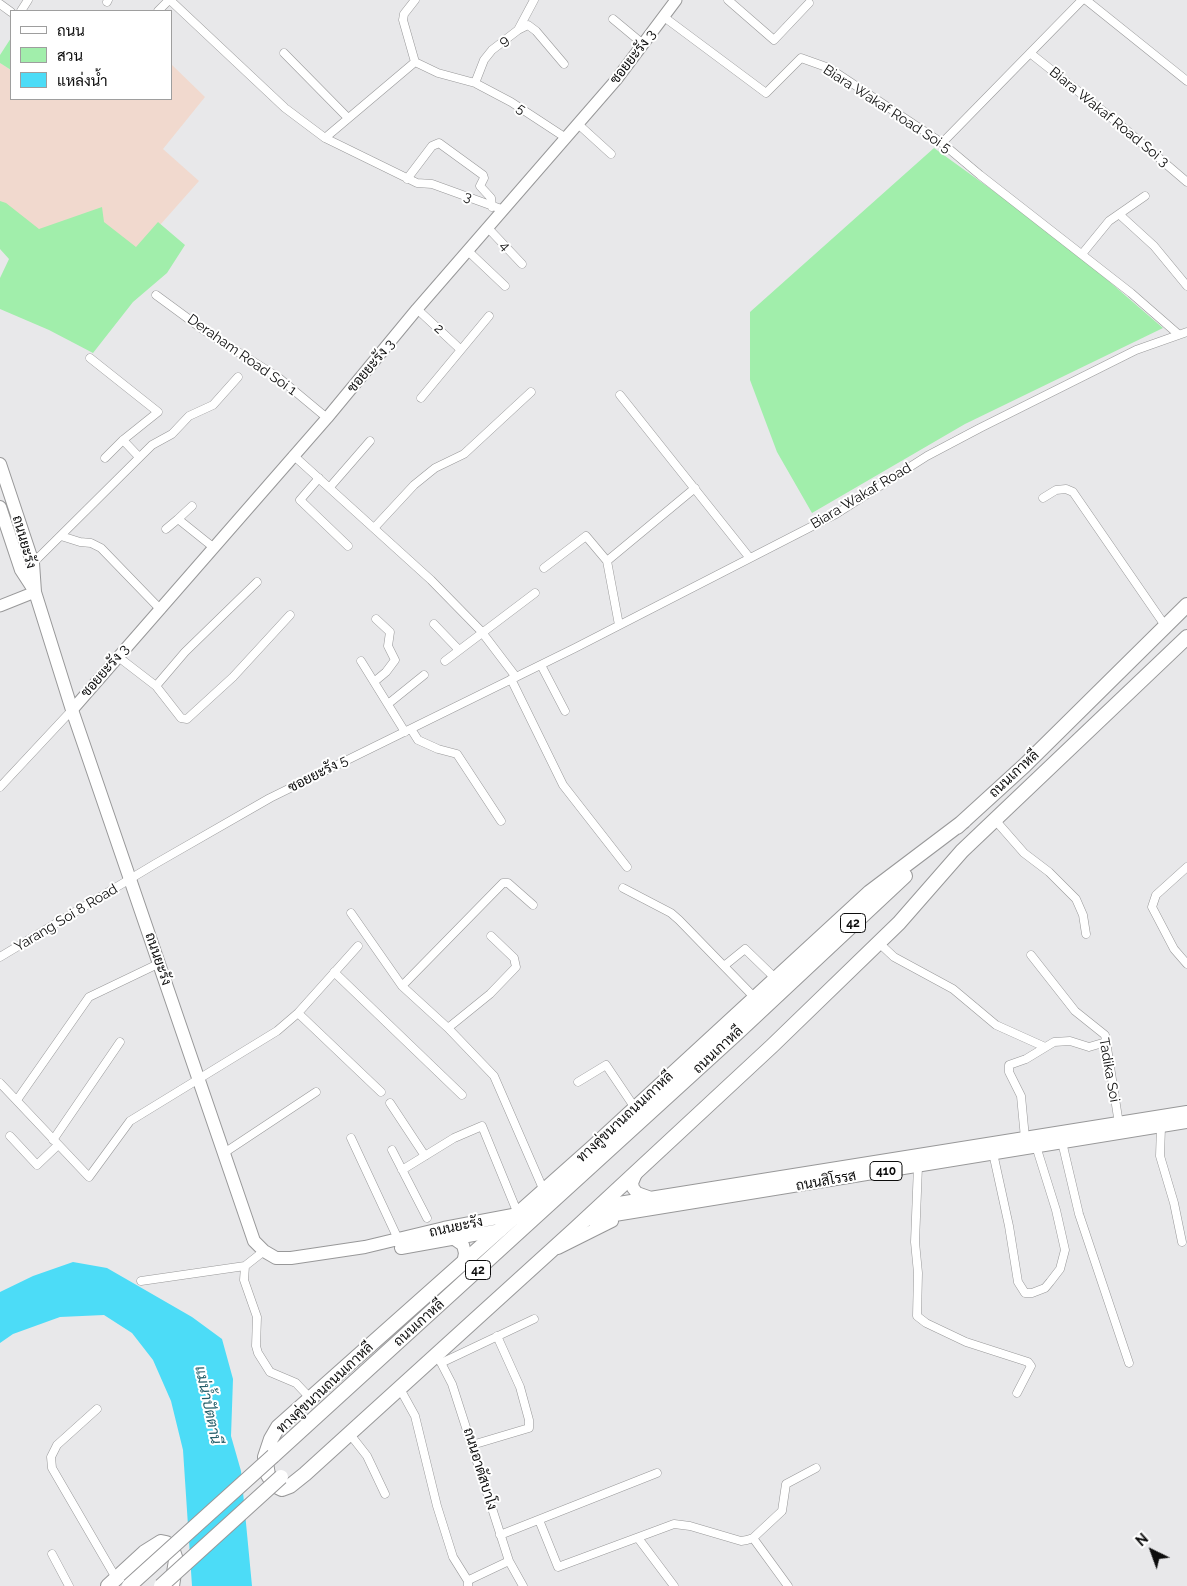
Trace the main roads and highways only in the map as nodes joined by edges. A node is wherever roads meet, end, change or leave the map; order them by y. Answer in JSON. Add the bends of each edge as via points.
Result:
{"nodes":[{"id":1,"x":0,"y":464,"type":"edge"},
{"id":2,"x":1,"y":511,"type":"edge"},
{"id":3,"x":35,"y":592,"type":"junction"},
{"id":4,"x":1187,"y":606,"type":"edge"},
{"id":5,"x":1187,"y":637,"type":"edge"},
{"id":6,"x":1142,"y":650,"type":"junction"},
{"id":7,"x":1156,"y":666,"type":"junction"},
{"id":8,"x":1054,"y":764,"type":"junction"},
{"id":9,"x":1025,"y":765,"type":"junction"},
{"id":10,"x":964,"y":821,"type":"junction"},
{"id":11,"x":962,"y":851,"type":"joint"},
{"id":12,"x":1187,"y":1112,"type":"edge"},
{"id":13,"x":1187,"y":1122,"type":"edge"},
{"id":14,"x":638,"y":1168,"type":"junction"},
{"id":15,"x":651,"y":1198,"type":"junction"},
{"id":16,"x":600,"y":1206,"type":"junction"},
{"id":17,"x":517,"y":1212,"type":"junction"},
{"id":18,"x":628,"y":1214,"type":"junction"},
{"id":19,"x":584,"y":1220,"type":"junction"},
{"id":20,"x":501,"y":1230,"type":"junction"},
{"id":21,"x":453,"y":1238,"type":"junction"},
{"id":22,"x":336,"y":1252,"type":"junction"},
{"id":23,"x":546,"y":1255,"type":"junction"},
{"id":24,"x":463,"y":1264,"type":"junction"},
{"id":25,"x":273,"y":1456,"type":"junction"},
{"id":26,"x":280,"y":1477,"type":"dead end"},
{"id":27,"x":112,"y":1582,"type":"edge"},
{"id":28,"x":129,"y":1586,"type":"edge"},
{"id":29,"x":161,"y":1586,"type":"edge"},
{"id":30,"x":172,"y":1586,"type":"edge"}],
"edges":[{"from":1,"to":3,"type":"main road","name":"ถนนยะรัง","via":[[33,563]]},
{"from":2,"to":3,"type":"main road","name":"ถนนยะรัง","via":[[21,570]]},
{"from":3,"to":22,"type":"main road","name":"ถนนยะรัง","via":[[72,710],[254,1241],[276,1258]]},
{"from":4,"to":6,"type":"highway","name":"ถนนเกาหลี","number":"42"},
{"from":5,"to":7,"type":"highway","name":"ถนนเกาหลี"},
{"from":6,"to":7,"type":"highway"},
{"from":6,"to":9,"type":"highway","name":"ถนนเกาหลี","number":"42"},
{"from":7,"to":8,"type":"highway","name":"ถนนเกาหลี"},
{"from":8,"to":9,"type":"highway"},
{"from":8,"to":11,"type":"highway","name":"ถนนเกาหลี"},
{"from":9,"to":10,"type":"highway","name":"ถนนเกาหลี","number":"42"},
{"from":10,"to":17,"type":"highway","name":"ทางคู่ขนานถนนเกาหลี","via":[[870,892],[544,1191]]},
{"from":10,"to":25,"type":"highway","name":"ถนนเกาหลี","number":"42"},
{"from":11,"to":14,"type":"highway","name":"ทางคู่ขนานถนนเกาหลี","via":[[878,943],[772,1046]]},
{"from":12,"to":15,"type":"main road","name":"ถนนสิโรรส","number":"410"},
{"from":13,"to":18,"type":"main road","name":"ถนนสิโรรส","number":"410"},
{"from":14,"to":15,"type":"main road","via":[[633,1188]]},
{"from":14,"to":16,"type":"highway","name":"ทางคู่ขนานถนนเกาหลี"},
{"from":15,"to":16,"type":"main road","name":"ถนนสิโรรส","number":"410"},
{"from":16,"to":19,"type":"highway","name":"ทางคู่ขนานถนนเกาหลี"},
{"from":17,"to":20,"type":"highway","name":"ทางคู่ขนานถนนเกาหลี"},
{"from":17,"to":22,"type":"main road","name":"ถนนยะรัง","via":[[399,1241]]},
{"from":18,"to":19,"type":"main road","name":"ถนนสิโรรส","number":"410"},
{"from":18,"to":23,"type":"main road"},
{"from":19,"to":23,"type":"highway","name":"ทางคู่ขนานถนนเกาหลี"},
{"from":20,"to":21,"type":"main road","name":"ถนนยะรัง"},
{"from":20,"to":24,"type":"highway","name":"ทางคู่ขนานถนนเกาหลี"},
{"from":21,"to":22,"type":"main road","name":"ถนนยะรัง","via":[[369,1252]]},
{"from":21,"to":24,"type":"main road","via":[[463,1246]]},
{"from":23,"to":24,"type":"highway","name":"ทางคู่ขนานถนนเกาหลี","via":[[438,1358],[399,1387],[290,1486],[274,1485],[268,1475],[265,1457],[278,1427]]},
{"from":24,"to":25,"type":"highway","via":[[427,1304]]},
{"from":25,"to":28,"type":"highway","name":"ถนนเกาหลี","number":"42","bridge":true},
{"from":26,"to":29,"type":"highway","bridge":true},
{"from":27,"to":30,"type":"highway","via":[[156,1544],[166,1543],[172,1548],[176,1560]]}]}
